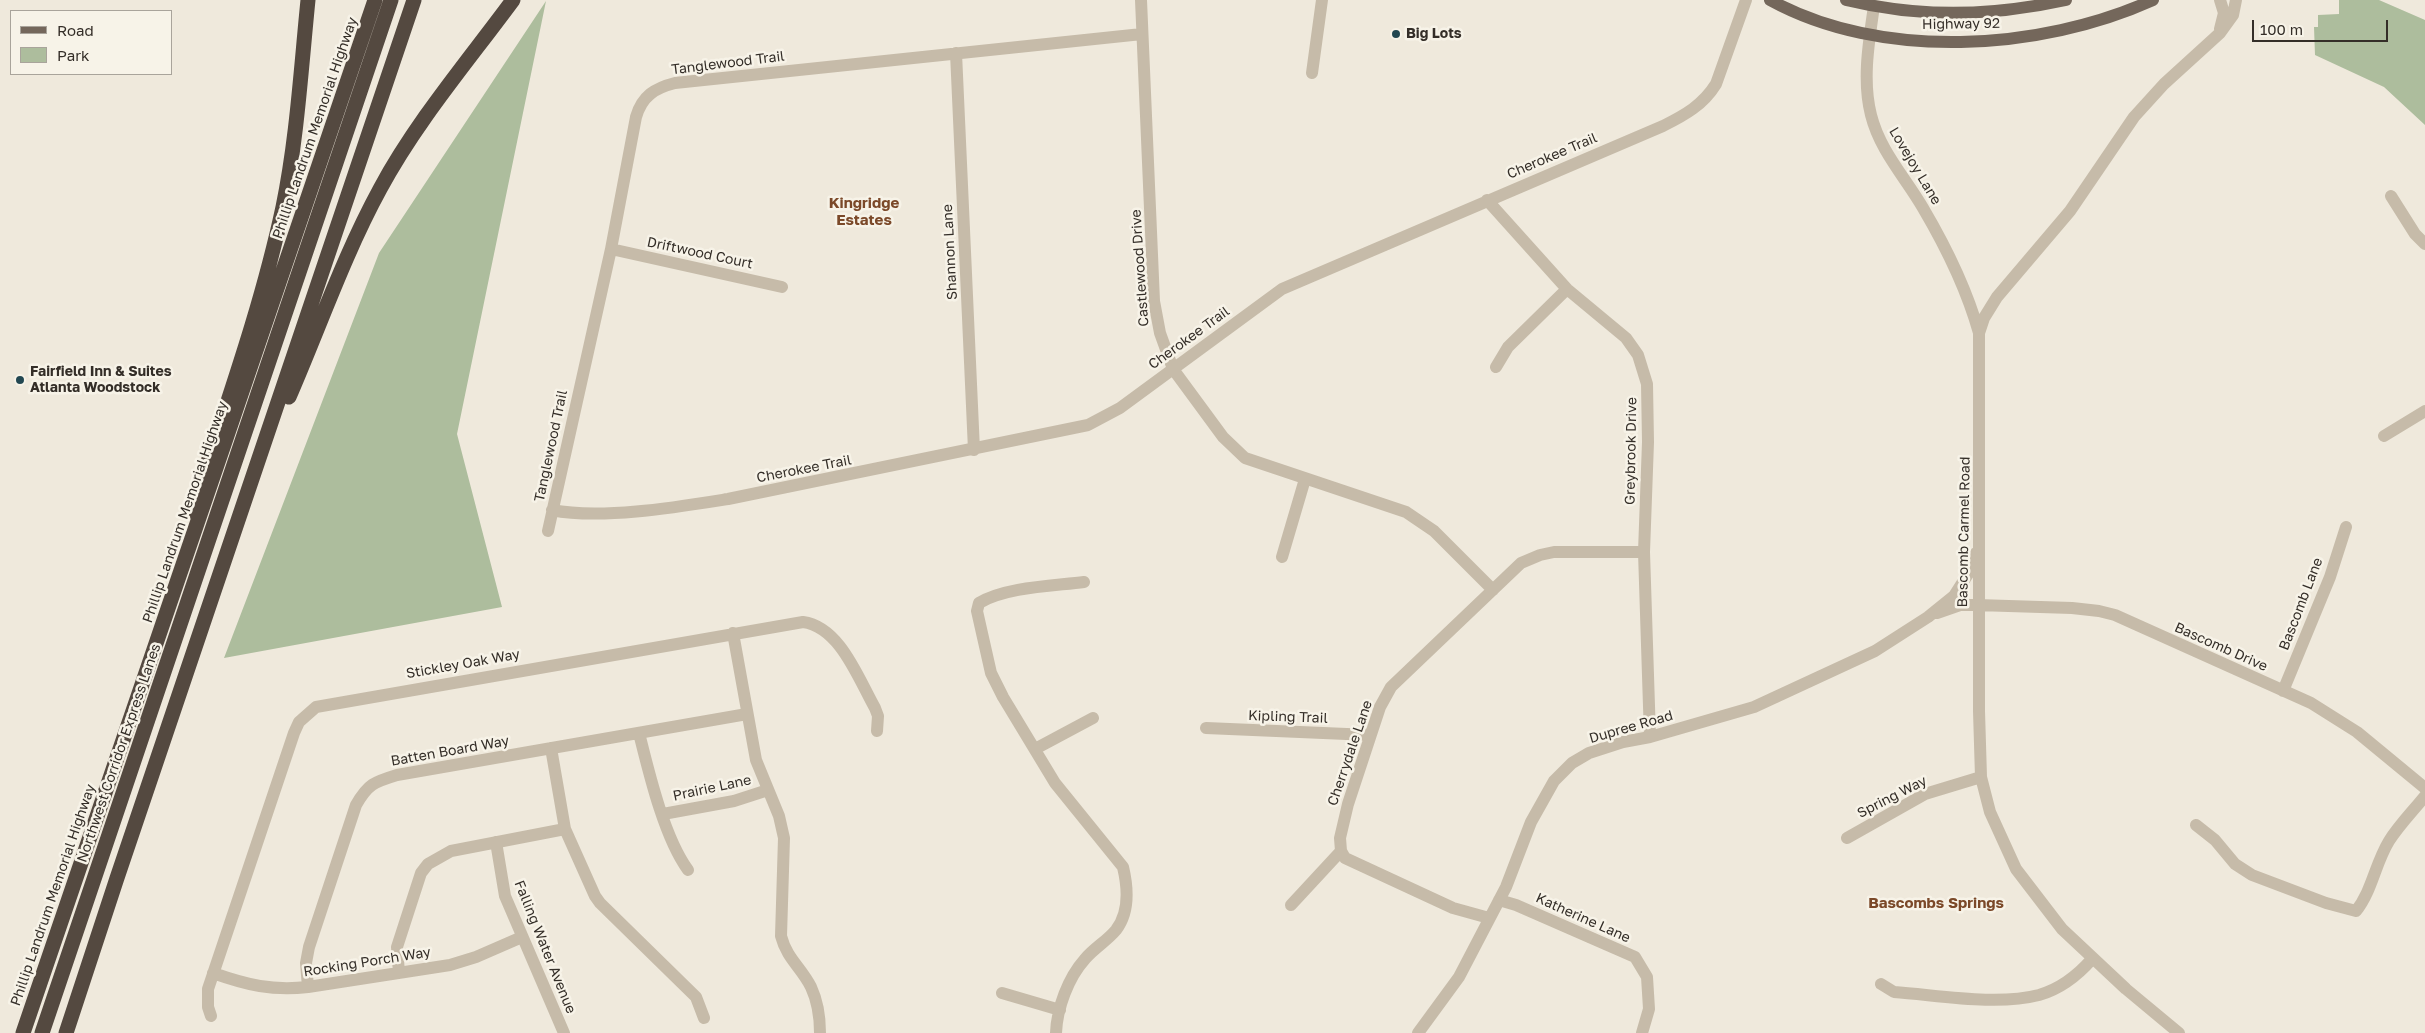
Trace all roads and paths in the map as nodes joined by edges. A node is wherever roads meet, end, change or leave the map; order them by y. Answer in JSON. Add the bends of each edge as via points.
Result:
{"nodes":[{"id":1,"x":308,"y":0,"type":"edge"},
{"id":2,"x":375,"y":0,"type":"edge"},
{"id":3,"x":391,"y":0,"type":"edge"},
{"id":4,"x":414,"y":0,"type":"edge"},
{"id":5,"x":513,"y":0,"type":"edge"},
{"id":6,"x":1140,"y":0,"type":"edge"},
{"id":7,"x":1322,"y":0,"type":"edge"},
{"id":8,"x":1746,"y":0,"type":"edge"},
{"id":9,"x":1770,"y":0,"type":"edge"},
{"id":10,"x":1846,"y":0,"type":"edge"},
{"id":11,"x":2066,"y":0,"type":"edge"},
{"id":12,"x":2153,"y":0,"type":"edge"},
{"id":13,"x":2220,"y":0,"type":"edge"},
{"id":14,"x":2236,"y":0,"type":"edge"},
{"id":15,"x":1874,"y":6,"type":"junction"},
{"id":16,"x":1142,"y":34,"type":"junction"},
{"id":17,"x":1870,"y":34,"type":"junction"},
{"id":18,"x":2213,"y":39,"type":"junction"},
{"id":19,"x":956,"y":53,"type":"junction"},
{"id":20,"x":1312,"y":73,"type":"dead end"},
{"id":21,"x":2392,"y":196,"type":"dead end"},
{"id":22,"x":1487,"y":200,"type":"junction"},
{"id":23,"x":2425,"y":244,"type":"edge"},
{"id":24,"x":611,"y":249,"type":"junction"},
{"id":25,"x":782,"y":287,"type":"dead end"},
{"id":26,"x":1567,"y":289,"type":"junction"},
{"id":27,"x":1979,"y":333,"type":"junction"},
{"id":28,"x":1496,"y":367,"type":"dead end"},
{"id":29,"x":1173,"y":369,"type":"junction"},
{"id":30,"x":2425,"y":411,"type":"edge"},
{"id":31,"x":2384,"y":436,"type":"dead end"},
{"id":32,"x":974,"y":450,"type":"junction"},
{"id":33,"x":1305,"y":479,"type":"junction"},
{"id":34,"x":242,"y":510,"type":"junction"},
{"id":35,"x":552,"y":510,"type":"junction"},
{"id":36,"x":2346,"y":527,"type":"dead end"},
{"id":37,"x":548,"y":531,"type":"dead end"},
{"id":38,"x":1980,"y":543,"type":"junction"},
{"id":39,"x":1644,"y":552,"type":"junction"},
{"id":40,"x":1282,"y":557,"type":"dead end"},
{"id":41,"x":1084,"y":582,"type":"dead end"},
{"id":42,"x":1494,"y":590,"type":"junction"},
{"id":43,"x":1954,"y":596,"type":"junction"},
{"id":44,"x":1977,"y":600,"type":"junction"},
{"id":45,"x":1928,"y":617,"type":"junction"},
{"id":46,"x":165,"y":621,"type":"junction"},
{"id":47,"x":734,"y":633,"type":"junction"},
{"id":48,"x":2282,"y":691,"type":"junction"},
{"id":49,"x":747,"y":714,"type":"junction"},
{"id":50,"x":1092,"y":718,"type":"dead end"},
{"id":51,"x":1206,"y":728,"type":"dead end"},
{"id":52,"x":877,"y":731,"type":"dead end"},
{"id":53,"x":639,"y":733,"type":"junction"},
{"id":54,"x":1370,"y":735,"type":"junction"},
{"id":55,"x":1650,"y":737,"type":"junction"},
{"id":56,"x":551,"y":748,"type":"junction"},
{"id":57,"x":1035,"y":749,"type":"junction"},
{"id":58,"x":1981,"y":777,"type":"junction"},
{"id":59,"x":2425,"y":788,"type":"edge"},
{"id":60,"x":768,"y":790,"type":"junction"},
{"id":61,"x":2425,"y":796,"type":"edge"},
{"id":62,"x":663,"y":814,"type":"junction"},
{"id":63,"x":2196,"y":825,"type":"dead end"},
{"id":64,"x":565,"y":829,"type":"junction"},
{"id":65,"x":1847,"y":838,"type":"dead end"},
{"id":66,"x":496,"y":842,"type":"junction"},
{"id":67,"x":1341,"y":851,"type":"junction"},
{"id":68,"x":688,"y":870,"type":"dead end"},
{"id":69,"x":1499,"y":900,"type":"junction"},
{"id":70,"x":1291,"y":905,"type":"dead end"},
{"id":71,"x":1488,"y":918,"type":"junction"},
{"id":72,"x":522,"y":937,"type":"junction"},
{"id":73,"x":2092,"y":959,"type":"junction"},
{"id":74,"x":213,"y":973,"type":"junction"},
{"id":75,"x":399,"y":973,"type":"junction"},
{"id":76,"x":1881,"y":984,"type":"dead end"},
{"id":77,"x":308,"y":987,"type":"junction"},
{"id":78,"x":1002,"y":993,"type":"dead end"},
{"id":79,"x":1060,"y":1010,"type":"junction"},
{"id":80,"x":211,"y":1016,"type":"dead end"},
{"id":81,"x":704,"y":1018,"type":"dead end"},
{"id":82,"x":23,"y":1033,"type":"edge"},
{"id":83,"x":42,"y":1033,"type":"edge"},
{"id":84,"x":66,"y":1033,"type":"edge"},
{"id":85,"x":564,"y":1033,"type":"edge"},
{"id":86,"x":820,"y":1033,"type":"edge"},
{"id":87,"x":1056,"y":1033,"type":"edge"},
{"id":88,"x":1418,"y":1033,"type":"edge"},
{"id":89,"x":1642,"y":1033,"type":"edge"},
{"id":90,"x":2179,"y":1033,"type":"edge"}],
"edges":[{"from":1,"to":46,"type":"highway","via":[[291,156],[277,231],[255,313],[166,596]]},
{"from":2,"to":46,"type":"highway","name":"Phillip Landrum Memorial Highway"},
{"from":3,"to":83,"type":"highway","name":"Northwest Corridor Express Lanes"},
{"from":4,"to":34,"type":"highway"},
{"from":5,"to":34,"type":"highway","via":[[403,150],[380,189]]},
{"from":6,"to":16,"type":"street","name":"Castlewood Drive"},
{"from":7,"to":20,"type":"street"},
{"from":8,"to":22,"type":"street","name":"Cherokee Trail","via":[[1716,84],[1702,103],[1662,126]]},
{"from":9,"to":17,"type":"main road","name":"Highway 92","via":[[1820,22]]},
{"from":10,"to":15,"type":"main road","name":"Highway 92"},
{"from":11,"to":15,"type":"main road","name":"Highway 92","via":[[1982,12],[1929,12]]},
{"from":12,"to":17,"type":"main road","name":"Highway 92","via":[[2097,21],[2013,38],[1956,42]]},
{"from":13,"to":18,"type":"street","name":"Bascomb Carmel Road","via":[[2224,12]]},
{"from":14,"to":18,"type":"street","name":"Bascomb Carmel Road","via":[[2228,23]]},
{"from":15,"to":17,"type":"street","name":"Lovejoy Lane"},
{"from":16,"to":19,"type":"street","name":"Tanglewood Trail"},
{"from":16,"to":29,"type":"street","name":"Castlewood Drive","via":[[1154,301],[1160,332]]},
{"from":17,"to":27,"type":"street","name":"Lovejoy Lane","via":[[1867,97],[1877,132],[1940,240],[1972,308]]},
{"from":18,"to":27,"type":"street","name":"Bascomb Carmel Road","via":[[2134,117],[2070,211],[1997,297]]},
{"from":19,"to":24,"type":"street","name":"Tanglewood Trail","via":[[690,82],[654,90],[639,106],[636,117]]},
{"from":19,"to":32,"type":"street","name":"Shannon Lane"},
{"from":21,"to":23,"type":"street"},
{"from":22,"to":26,"type":"street","name":"Greybrook Drive"},
{"from":22,"to":29,"type":"street","name":"Cherokee Trail","via":[[1282,289]]},
{"from":24,"to":25,"type":"street","name":"Driftwood Court"},
{"from":24,"to":35,"type":"street","name":"Tanglewood Trail"},
{"from":26,"to":28,"type":"street","via":[[1508,347]]},
{"from":26,"to":39,"type":"street","name":"Greybrook Drive","via":[[1626,338],[1638,355],[1646,384],[1648,442]]},
{"from":27,"to":38,"type":"street","name":"Bascomb Carmel Road"},
{"from":29,"to":32,"type":"street","name":"Cherokee Trail","via":[[1120,408],[1088,425]]},
{"from":29,"to":33,"type":"street","name":"Castlewood Drive","via":[[1223,437],[1245,458]]},
{"from":30,"to":31,"type":"street"},
{"from":32,"to":35,"type":"street","name":"Cherokee Trail","via":[[699,504],[603,512]]},
{"from":33,"to":40,"type":"street"},
{"from":33,"to":42,"type":"street","name":"Castlewood Drive","via":[[1390,506],[1420,520],[1447,542]]},
{"from":34,"to":84,"type":"highway"},
{"from":35,"to":37,"type":"street","name":"Tanglewood Trail"},
{"from":36,"to":48,"type":"street","name":"Bascomb Lane","via":[[2330,576]]},
{"from":38,"to":43,"type":"street","name":"Dupree Road","via":[[1968,574]]},
{"from":38,"to":44,"type":"street","name":"Bascomb Carmel Road"},
{"from":39,"to":42,"type":"street","name":"Cherrydale Lane","via":[[1571,551],[1540,555],[1521,564]]},
{"from":39,"to":55,"type":"street","name":"Greybrook Drive"},
{"from":41,"to":57,"type":"street","via":[[1024,590],[979,603],[977,611],[991,673]]},
{"from":42,"to":54,"type":"street","name":"Cherrydale Lane","via":[[1391,687]]},
{"from":43,"to":44,"type":"street","via":[[1966,592]]},
{"from":43,"to":45,"type":"street","name":"Dupree Road"},
{"from":44,"to":45,"type":"street","name":"Dupree Road"},
{"from":44,"to":48,"type":"street","name":"Bascomb Drive","via":[[2099,610]]},
{"from":44,"to":58,"type":"street","name":"Bascomb Carmel Road"},
{"from":45,"to":55,"type":"street","name":"Dupree Road","via":[[1875,651],[1754,707]]},
{"from":46,"to":82,"type":"highway","name":"Phillip Landrum Memorial Highway"},
{"from":47,"to":49,"type":"street"},
{"from":47,"to":52,"type":"street","name":"Stickley Oak Way","via":[[803,622],[815,623],[825,629],[839,645],[875,708]]},
{"from":47,"to":74,"type":"street","name":"Stickley Oak Way","via":[[316,706],[299,722],[294,733]]},
{"from":48,"to":59,"type":"street","name":"Bascomb Drive","via":[[2312,703],[2357,732]]},
{"from":49,"to":53,"type":"street","name":"Batten Board Way"},
{"from":49,"to":60,"type":"street","via":[[756,760]]},
{"from":50,"to":57,"type":"street"},
{"from":51,"to":54,"type":"street","name":"Kipling Trail"},
{"from":53,"to":56,"type":"street","name":"Batten Board Way"},
{"from":53,"to":62,"type":"street"},
{"from":54,"to":67,"type":"street","name":"Cherrydale Lane","via":[[1348,804],[1340,838]]},
{"from":55,"to":69,"type":"street","name":"Dupree Road","via":[[1589,753],[1572,763],[1554,781],[1531,822]]},
{"from":56,"to":64,"type":"street"},
{"from":56,"to":77,"type":"street","name":"Batten Board Way","via":[[397,775],[374,782],[365,790],[356,805],[309,947],[306,963]]},
{"from":57,"to":79,"type":"street","via":[[1061,790],[1112,851],[1122,867],[1126,883],[1124,915],[1116,929],[1084,960],[1072,978]]},
{"from":58,"to":65,"type":"street","name":"Spring Way","via":[[1925,794]]},
{"from":58,"to":73,"type":"street","name":"Bascomb Carmel Road","via":[[1990,812],[2016,869],[2062,929]]},
{"from":60,"to":62,"type":"street","name":"Prairie Lane","via":[[734,801]]},
{"from":60,"to":86,"type":"street","via":[[784,838],[782,936],[785,950],[810,986],[820,1011]]},
{"from":61,"to":63,"type":"street","via":[[2389,841],[2366,898],[2356,911],[2252,875]]},
{"from":62,"to":68,"type":"street","via":[[678,855]]},
{"from":64,"to":66,"type":"street"},
{"from":64,"to":81,"type":"street","via":[[600,903],[696,997]]},
{"from":66,"to":72,"type":"street","name":"Falling Water Avenue","via":[[505,896]]},
{"from":66,"to":75,"type":"street","via":[[451,850],[428,864],[397,947]]},
{"from":67,"to":70,"type":"street"},
{"from":67,"to":71,"type":"street","via":[[1345,858],[1453,908]]},
{"from":69,"to":71,"type":"street","name":"Dupree Road"},
{"from":69,"to":89,"type":"street","name":"Katherine Lane","via":[[1635,957],[1647,977],[1649,1009]]},
{"from":71,"to":88,"type":"street","name":"Dupree Road","via":[[1459,977]]},
{"from":72,"to":75,"type":"street","name":"Rocking Porch Way","via":[[463,962]]},
{"from":72,"to":85,"type":"street","name":"Falling Water Avenue"},
{"from":73,"to":76,"type":"street","via":[[2080,972],[2060,985],[2040,994],[2022,997],[1988,999],[1894,992]]},
{"from":73,"to":90,"type":"street","name":"Bascomb Carmel Road"},
{"from":74,"to":77,"type":"street","name":"Rocking Porch Way","via":[[257,987]]},
{"from":74,"to":80,"type":"street","name":"Stickley Oak Way","via":[[207,997]]},
{"from":75,"to":77,"type":"street","name":"Rocking Porch Way"},
{"from":78,"to":79,"type":"street"},
{"from":79,"to":87,"type":"street"}]}
